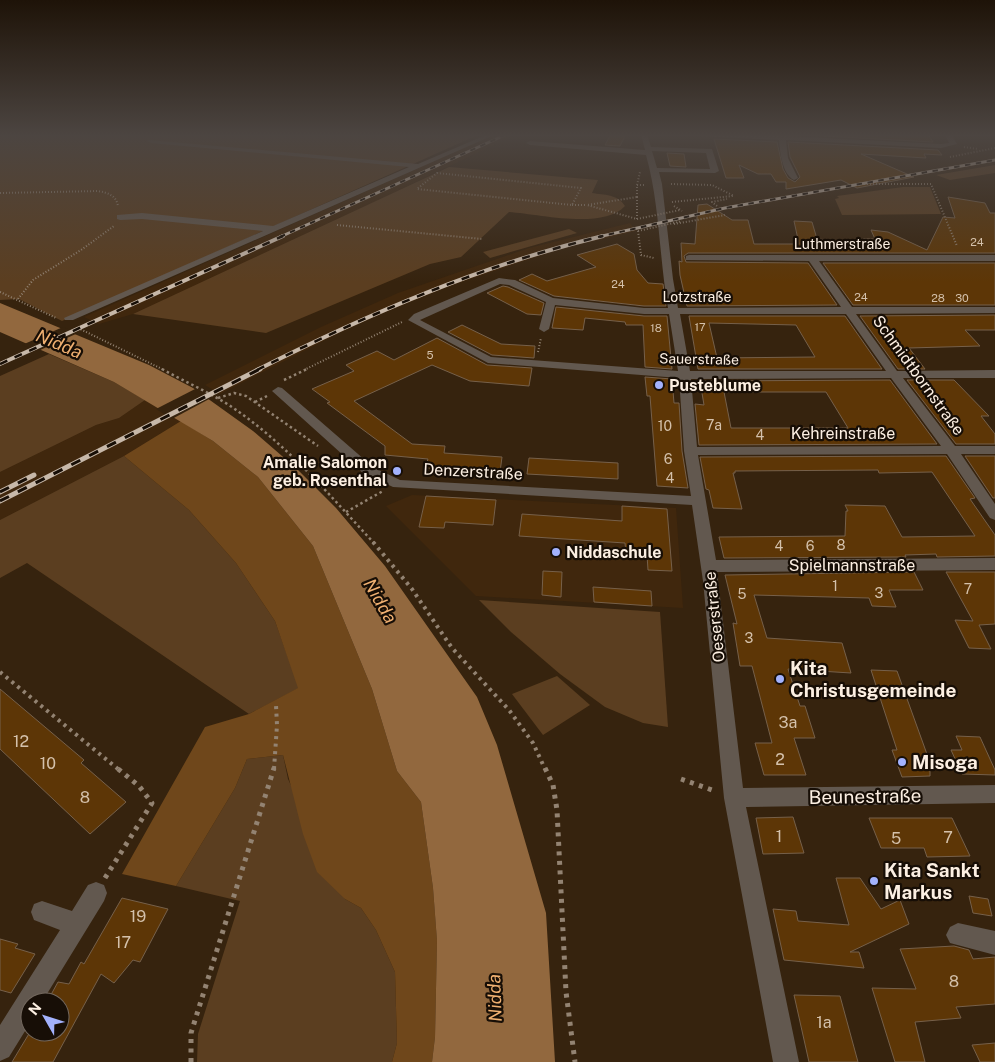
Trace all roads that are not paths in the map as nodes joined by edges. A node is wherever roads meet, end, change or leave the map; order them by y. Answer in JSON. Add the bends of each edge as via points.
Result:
{"nodes":[{"id":1,"x":379,"y":184,"type":"edge"},
{"id":2,"x":654,"y":184,"type":"edge"},
{"id":3,"x":120,"y":217,"type":"road end"},
{"id":4,"x":274,"y":229,"type":"junction"},
{"id":5,"x":689,"y":258,"type":"dead end"},
{"id":6,"x":812,"y":258,"type":"junction"},
{"id":7,"x":995,"y":258,"type":"edge"},
{"id":8,"x":551,"y":301,"type":"junction"},
{"id":9,"x":849,"y":310,"type":"junction"},
{"id":10,"x":995,"y":310,"type":"edge"},
{"id":11,"x":674,"y":311,"type":"junction"},
{"id":12,"x":413,"y":320,"type":"joint"},
{"id":13,"x":67,"y":321,"type":"road end"},
{"id":14,"x":544,"y":329,"type":"road end"},
{"id":15,"x":893,"y":373,"type":"junction"},
{"id":16,"x":995,"y":374,"type":"edge"},
{"id":17,"x":685,"y":375,"type":"junction"},
{"id":18,"x":278,"y":391,"type":"road end"},
{"id":19,"x":952,"y":450,"type":"junction"},
{"id":20,"x":995,"y":450,"type":"edge"},
{"id":21,"x":691,"y":451,"type":"junction"},
{"id":22,"x":699,"y":501,"type":"junction"},
{"id":23,"x":995,"y":515,"type":"edge"},
{"id":24,"x":995,"y":564,"type":"edge"},
{"id":25,"x":709,"y":566,"type":"junction"},
{"id":26,"x":995,"y":794,"type":"edge"},
{"id":27,"x":734,"y":798,"type":"junction"},
{"id":28,"x":96,"y":893,"type":"road end"},
{"id":29,"x":42,"y":912,"type":"dead end"},
{"id":30,"x":76,"y":924,"type":"junction"},
{"id":31,"x":958,"y":935,"type":"dead end"},
{"id":32,"x":995,"y":943,"type":"edge"},
{"id":33,"x":0,"y":1048,"type":"edge"},
{"id":34,"x":786,"y":1062,"type":"edge"}],
"edges":[{"from":1,"to":4,"type":"street"},
{"from":2,"to":11,"type":"street","name":"Oeserstraße"},
{"from":3,"to":4,"type":"street","via":[[142,216]]},
{"from":4,"to":13,"type":"street"},
{"from":5,"to":6,"type":"street","name":"Luthmerstraße"},
{"from":6,"to":7,"type":"street","name":"Luthmerstraße"},
{"from":6,"to":9,"type":"street","name":"Schmidtbornstraße"},
{"from":8,"to":11,"type":"street","name":"Lotzstraße"},
{"from":8,"to":12,"type":"street","name":"Lotzstraße","via":[[511,282],[499,281]]},
{"from":8,"to":14,"type":"street"},
{"from":9,"to":10,"type":"street","name":"Lotzstraße"},
{"from":9,"to":11,"type":"street","name":"Lotzstraße"},
{"from":9,"to":15,"type":"street","name":"Schmidtbornstraße"},
{"from":11,"to":17,"type":"street","name":"Oeserstraße"},
{"from":12,"to":17,"type":"street","name":"Sauerstraße","via":[[488,360]]},
{"from":15,"to":16,"type":"street","name":"Sauerstraße"},
{"from":15,"to":17,"type":"street","name":"Sauerstraße"},
{"from":15,"to":19,"type":"street","name":"Schmidtbornstraße"},
{"from":17,"to":21,"type":"street","name":"Oeserstraße"},
{"from":18,"to":22,"type":"street","name":"Denzerstraße","via":[[368,470],[398,484]]},
{"from":19,"to":20,"type":"street","name":"Kehreinstraße"},
{"from":19,"to":21,"type":"street","name":"Kehreinstraße"},
{"from":19,"to":23,"type":"street","name":"Schmidtbornstraße"},
{"from":21,"to":22,"type":"street","name":"Oeserstraße"},
{"from":22,"to":25,"type":"street","name":"Oeserstraße"},
{"from":24,"to":25,"type":"street","name":"Spielmannstraße"},
{"from":25,"to":27,"type":"street","name":"Oeserstraße"},
{"from":26,"to":27,"type":"street","name":"Beunestraße"},
{"from":27,"to":34,"type":"street","name":"Oeserstraße"},
{"from":28,"to":30,"type":"street"},
{"from":29,"to":30,"type":"street"},
{"from":30,"to":33,"type":"street"},
{"from":31,"to":32,"type":"street"}]}
